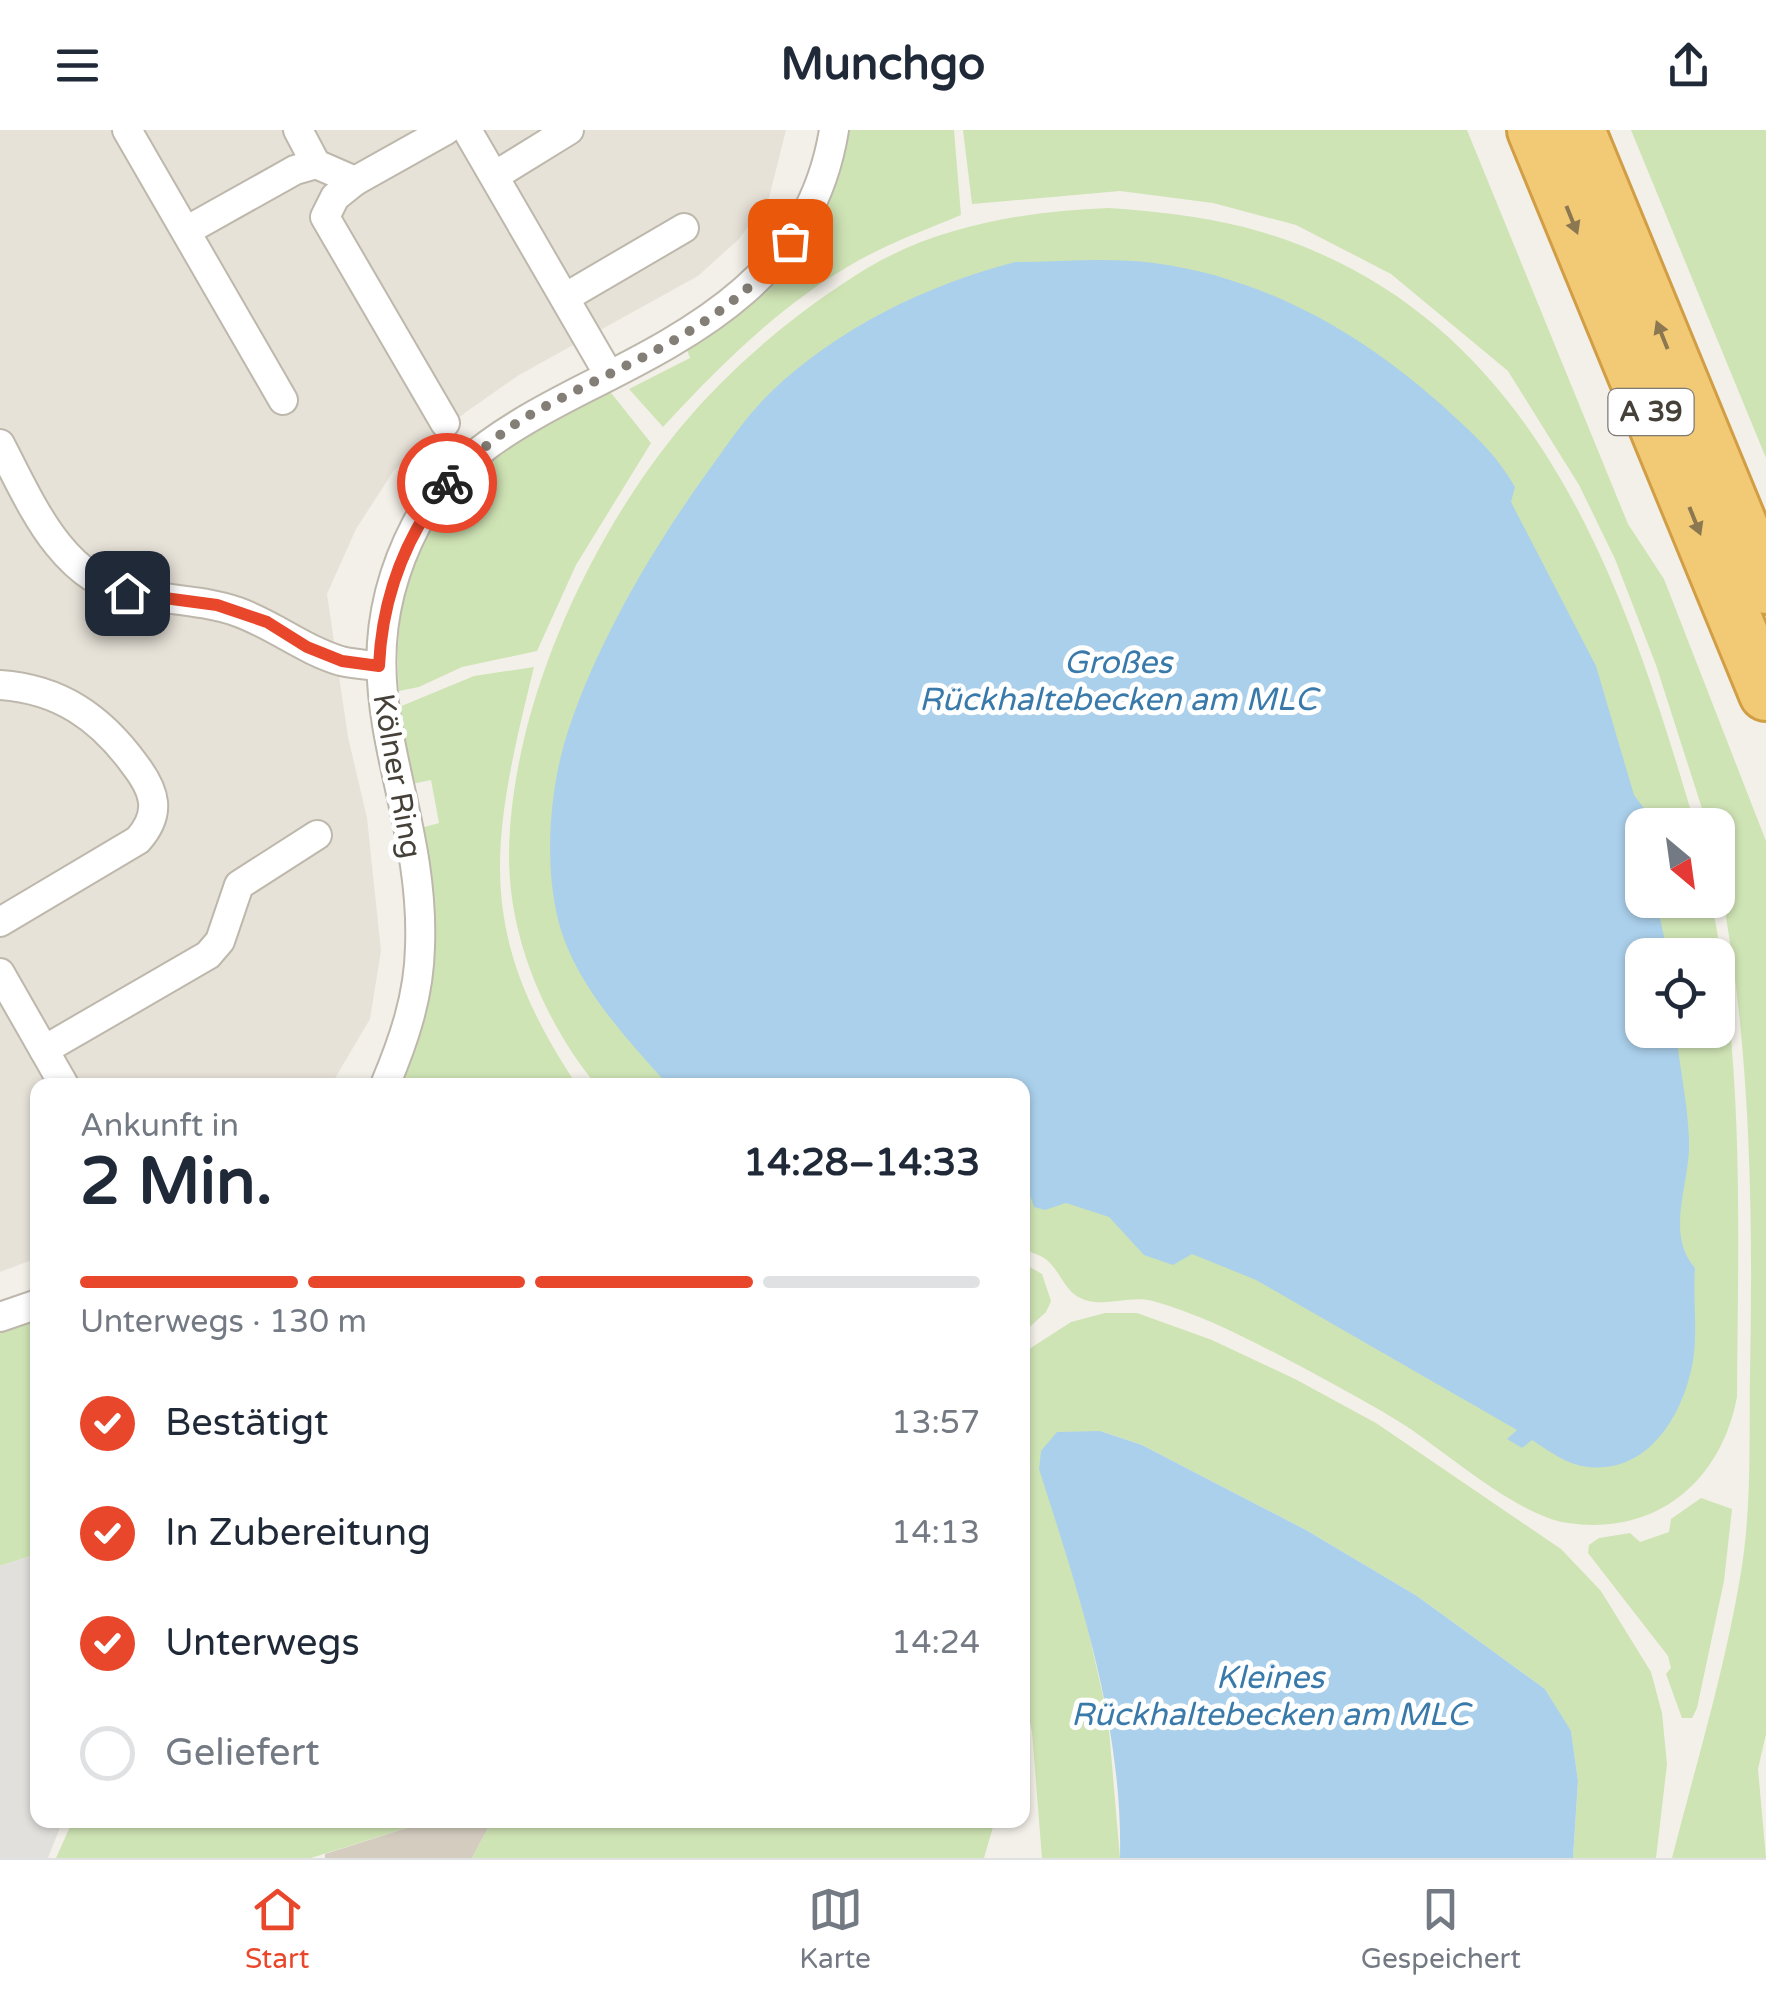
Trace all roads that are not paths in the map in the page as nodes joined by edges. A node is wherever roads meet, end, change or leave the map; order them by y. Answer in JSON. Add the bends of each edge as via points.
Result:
{"nodes":[{"id":1,"x":127,"y":130,"type":"edge"},
{"id":2,"x":298,"y":130,"type":"edge"},
{"id":3,"x":446,"y":130,"type":"edge"},
{"id":4,"x":467,"y":130,"type":"edge"},
{"id":5,"x":568,"y":130,"type":"edge"},
{"id":6,"x":834,"y":130,"type":"edge"},
{"id":7,"x":1534,"y":130,"type":"edge"},
{"id":8,"x":1578,"y":130,"type":"edge"},
{"id":9,"x":316,"y":164,"type":"junction"},
{"id":10,"x":496,"y":176,"type":"junction"},
{"id":11,"x":355,"y":181,"type":"junction"},
{"id":12,"x":684,"y":228,"type":"dead end"},
{"id":13,"x":186,"y":231,"type":"junction"},
{"id":14,"x":566,"y":297,"type":"junction"},
{"id":15,"x":610,"y":376,"type":"junction"},
{"id":16,"x":283,"y":400,"type":"dead end"},
{"id":17,"x":445,"y":423,"type":"dead end"},
{"id":18,"x":0,"y":444,"type":"edge"},
{"id":19,"x":1766,"y":587,"type":"edge"},
{"id":20,"x":379,"y":666,"type":"junction"},
{"id":21,"x":0,"y":685,"type":"edge"},
{"id":22,"x":1766,"y":694,"type":"edge"},
{"id":23,"x":318,"y":836,"type":"dead end"},
{"id":24,"x":0,"y":922,"type":"edge"},
{"id":25,"x":4,"y":990,"type":"edge"},
{"id":26,"x":44,"y":1050,"type":"junction"},
{"id":27,"x":60,"y":1078,"type":"edge"},
{"id":28,"x":387,"y":1078,"type":"edge"},
{"id":29,"x":30,"y":1307,"type":"edge"},
{"id":30,"x":0,"y":1317,"type":"edge"}],
"edges":[{"from":1,"to":13,"type":"street"},
{"from":2,"to":9,"type":"street"},
{"from":3,"to":11,"type":"street"},
{"from":4,"to":10,"type":"street"},
{"from":5,"to":10,"type":"street"},
{"from":6,"to":15,"type":"street","name":"Kölner Ring","via":[[829,162],[806,217],[772,265],[725,310]]},
{"from":7,"to":22,"type":"highway","number":"A 39","one_way":true},
{"from":19,"to":8,"type":"highway","number":"A 39","one_way":true},
{"from":9,"to":11,"type":"street"},
{"from":9,"to":13,"type":"street"},
{"from":10,"to":14,"type":"street"},
{"from":11,"to":17,"type":"street","via":[[335,197],[326,217]]},
{"from":12,"to":14,"type":"street"},
{"from":13,"to":16,"type":"street"},
{"from":14,"to":15,"type":"street"},
{"from":15,"to":20,"type":"street","name":"Kölner Ring","via":[[534,412],[446,484],[417,523],[393,580]]},
{"from":18,"to":20,"type":"street","via":[[39,519],[68,558],[98,579],[127,593],[217,605],[342,661]]},
{"from":20,"to":28,"type":"street","name":"Kölner Ring","via":[[414,867],[420,946],[415,998]]},
{"from":21,"to":24,"type":"street","via":[[54,696],[111,732],[155,798],[152,819],[138,840]]},
{"from":23,"to":26,"type":"street","via":[[239,885],[220,941],[208,955]]},
{"from":25,"to":26,"type":"street"},
{"from":26,"to":27,"type":"street"},
{"from":29,"to":30,"type":"street"}]}
